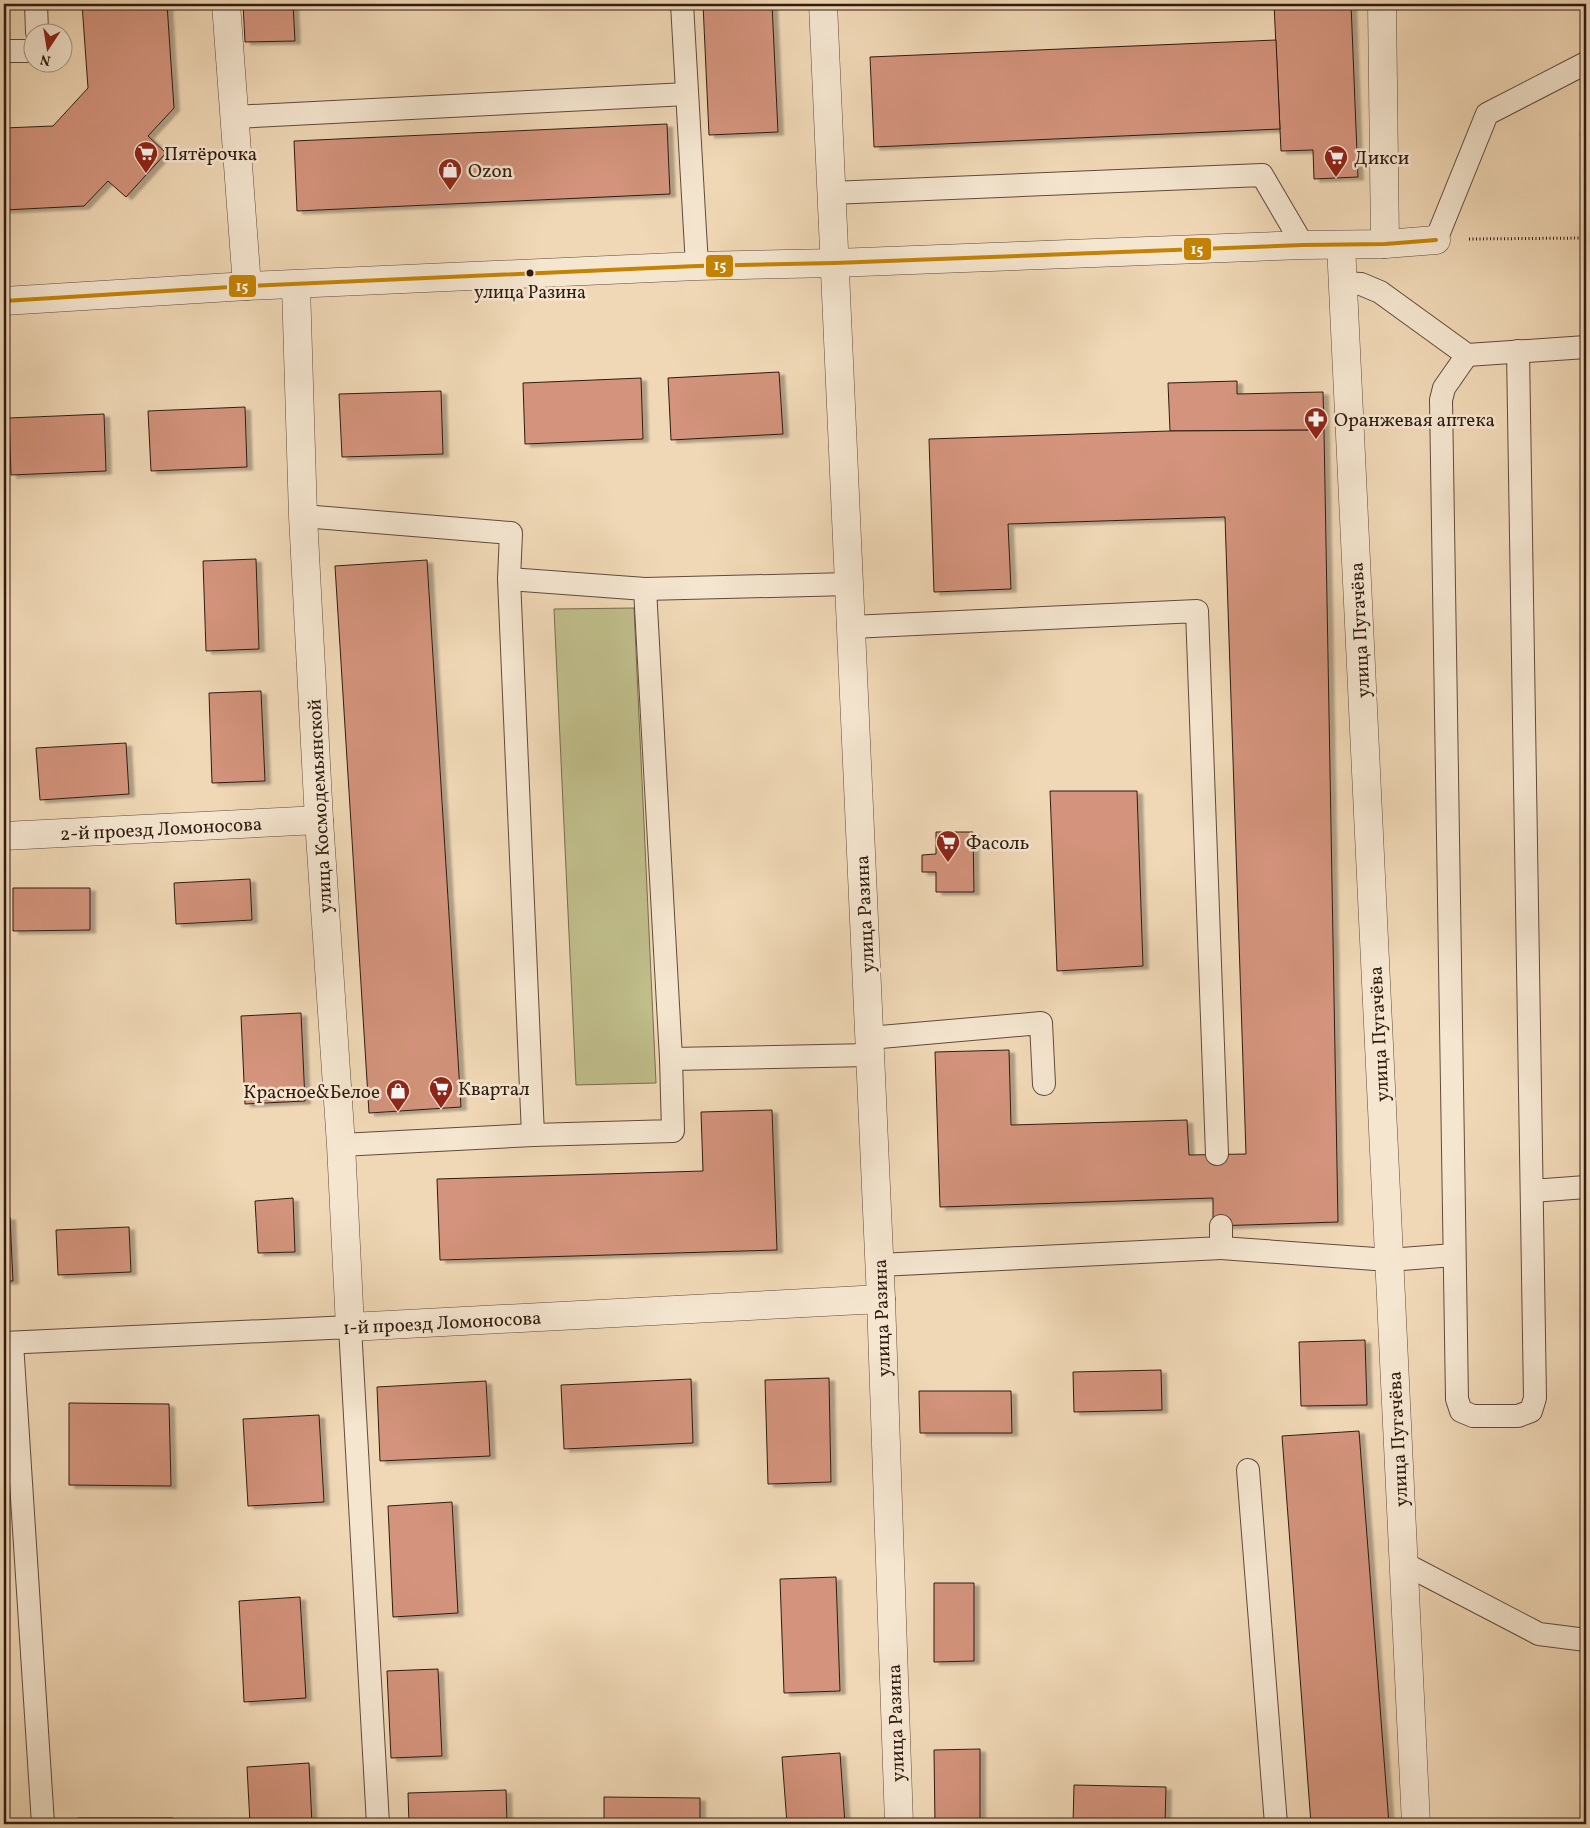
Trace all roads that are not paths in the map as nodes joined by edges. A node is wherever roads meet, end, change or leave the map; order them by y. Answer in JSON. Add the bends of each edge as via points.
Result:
{"nodes":[{"id":1,"x":36,"y":4,"type":"edge"},
{"id":2,"x":226,"y":4,"type":"edge"},
{"id":3,"x":682,"y":4,"type":"edge"},
{"id":4,"x":823,"y":4,"type":"edge"},
{"id":5,"x":1382,"y":4,"type":"edge"},
{"id":6,"x":37,"y":22,"type":"edge"},
{"id":7,"x":4,"y":51,"type":"edge"},
{"id":8,"x":22,"y":51,"type":"edge"},
{"id":9,"x":1586,"y":63,"type":"edge"},
{"id":10,"x":687,"y":94,"type":"junction"},
{"id":11,"x":234,"y":116,"type":"junction"},
{"id":12,"x":831,"y":193,"type":"junction"},
{"id":13,"x":1436,"y":240,"type":"joint"},
{"id":14,"x":1385,"y":244,"type":"junction"},
{"id":15,"x":1302,"y":245,"type":"junction"},
{"id":16,"x":1342,"y":245,"type":"junction"},
{"id":17,"x":835,"y":263,"type":"junction"},
{"id":18,"x":697,"y":266,"type":"junction"},
{"id":19,"x":1343,"y":283,"type":"junction"},
{"id":20,"x":247,"y":286,"type":"junction"},
{"id":21,"x":296,"y":286,"type":"junction"},
{"id":22,"x":4,"y":301,"type":"edge"},
{"id":23,"x":1586,"y":347,"type":"edge"},
{"id":24,"x":1518,"y":351,"type":"junction"},
{"id":25,"x":1468,"y":355,"type":"junction"},
{"id":26,"x":304,"y":516,"type":"junction"},
{"id":27,"x":509,"y":579,"type":"junction"},
{"id":28,"x":849,"y":584,"type":"junction"},
{"id":29,"x":645,"y":589,"type":"junction"},
{"id":30,"x":851,"y":628,"type":"junction"},
{"id":31,"x":319,"y":820,"type":"junction"},
{"id":32,"x":4,"y":836,"type":"edge"},
{"id":33,"x":870,"y":1047,"type":"junction"},
{"id":34,"x":671,"y":1059,"type":"junction"},
{"id":35,"x":1044,"y":1084,"type":"dead end"},
{"id":36,"x":533,"y":1135,"type":"junction"},
{"id":37,"x":341,"y":1145,"type":"junction"},
{"id":38,"x":1217,"y":1154,"type":"dead end"},
{"id":39,"x":1586,"y":1187,"type":"edge"},
{"id":40,"x":1532,"y":1190,"type":"junction"},
{"id":41,"x":1454,"y":1255,"type":"junction"},
{"id":42,"x":1389,"y":1260,"type":"junction"},
{"id":43,"x":880,"y":1265,"type":"junction"},
{"id":44,"x":881,"y":1299,"type":"junction"},
{"id":45,"x":350,"y":1327,"type":"junction"},
{"id":46,"x":8,"y":1343,"type":"edge"},
{"id":47,"x":1248,"y":1470,"type":"dead end"},
{"id":48,"x":1403,"y":1563,"type":"junction"},
{"id":49,"x":1586,"y":1640,"type":"edge"},
{"id":50,"x":43,"y":1824,"type":"edge"},
{"id":51,"x":378,"y":1824,"type":"edge"},
{"id":52,"x":899,"y":1824,"type":"edge"},
{"id":53,"x":1276,"y":1824,"type":"edge"},
{"id":54,"x":1416,"y":1824,"type":"edge"}],
"edges":[{"from":1,"to":6,"type":"lane"},
{"from":2,"to":11,"type":"street"},
{"from":3,"to":10,"type":"lane"},
{"from":4,"to":12,"type":"street","name":"улица Разина"},
{"from":5,"to":14,"type":"street"},
{"from":7,"to":8,"type":"lane"},
{"from":9,"to":13,"type":"lane","via":[[1488,114]]},
{"from":10,"to":11,"type":"lane"},
{"from":10,"to":18,"type":"lane"},
{"from":11,"to":20,"type":"street"},
{"from":12,"to":15,"type":"lane","via":[[1262,175]]},
{"from":12,"to":17,"type":"street","name":"улица Разина"},
{"from":13,"to":14,"type":"street"},
{"from":14,"to":16,"type":"street"},
{"from":15,"to":16,"type":"street"},
{"from":15,"to":17,"type":"street"},
{"from":16,"to":19,"type":"street","name":"улица Пугачёва"},
{"from":17,"to":18,"type":"street"},
{"from":17,"to":28,"type":"street","name":"улица Разина"},
{"from":18,"to":21,"type":"street"},
{"from":19,"to":25,"type":"lane","via":[[1361,284],[1380,292]]},
{"from":19,"to":42,"type":"street","name":"улица Пугачёва"},
{"from":20,"to":21,"type":"street"},
{"from":20,"to":22,"type":"street"},
{"from":21,"to":26,"type":"street","name":"улица Космодемьянской"},
{"from":23,"to":24,"type":"lane"},
{"from":24,"to":25,"type":"lane"},
{"from":24,"to":40,"type":"lane"},
{"from":25,"to":41,"type":"lane","via":[[1444,388],[1441,400]]},
{"from":26,"to":27,"type":"lane","via":[[511,533]]},
{"from":26,"to":31,"type":"street","name":"улица Космодемьянской"},
{"from":27,"to":29,"type":"lane"},
{"from":27,"to":36,"type":"lane"},
{"from":28,"to":29,"type":"lane"},
{"from":28,"to":30,"type":"street","name":"улица Разина"},
{"from":29,"to":34,"type":"lane"},
{"from":30,"to":33,"type":"street","name":"улица Разина"},
{"from":30,"to":38,"type":"lane","via":[[1197,612]]},
{"from":31,"to":32,"type":"street","name":"2-й проезд Ломоносова"},
{"from":31,"to":37,"type":"street","name":"улица Космодемьянской"},
{"from":33,"to":34,"type":"lane"},
{"from":33,"to":35,"type":"lane","via":[[1041,1023]]},
{"from":33,"to":43,"type":"street","name":"улица Разина"},
{"from":34,"to":36,"type":"lane","via":[[673,1131]]},
{"from":36,"to":37,"type":"lane"},
{"from":37,"to":45,"type":"street","name":"улица Космодемьянской"},
{"from":39,"to":40,"type":"lane"},
{"from":40,"to":41,"type":"lane","via":[[1535,1398],[1531,1411],[1518,1416],[1473,1416],[1461,1411],[1457,1398]]},
{"from":41,"to":42,"type":"lane"},
{"from":42,"to":43,"type":"lane","via":[[1221,1237]]},
{"from":42,"to":48,"type":"street","name":"улица Пугачёва"},
{"from":43,"to":44,"type":"street","name":"улица Разина"},
{"from":44,"to":45,"type":"street","name":"1-й проезд Ломоносова"},
{"from":44,"to":52,"type":"street","name":"улица Разина"},
{"from":45,"to":46,"type":"lane","name":"1-й проезд Ломоносова"},
{"from":45,"to":51,"type":"lane"},
{"from":46,"to":50,"type":"lane"},
{"from":47,"to":53,"type":"lane"},
{"from":48,"to":49,"type":"lane","via":[[1539,1634]]},
{"from":48,"to":54,"type":"street","name":"улица Пугачёва"}]}
